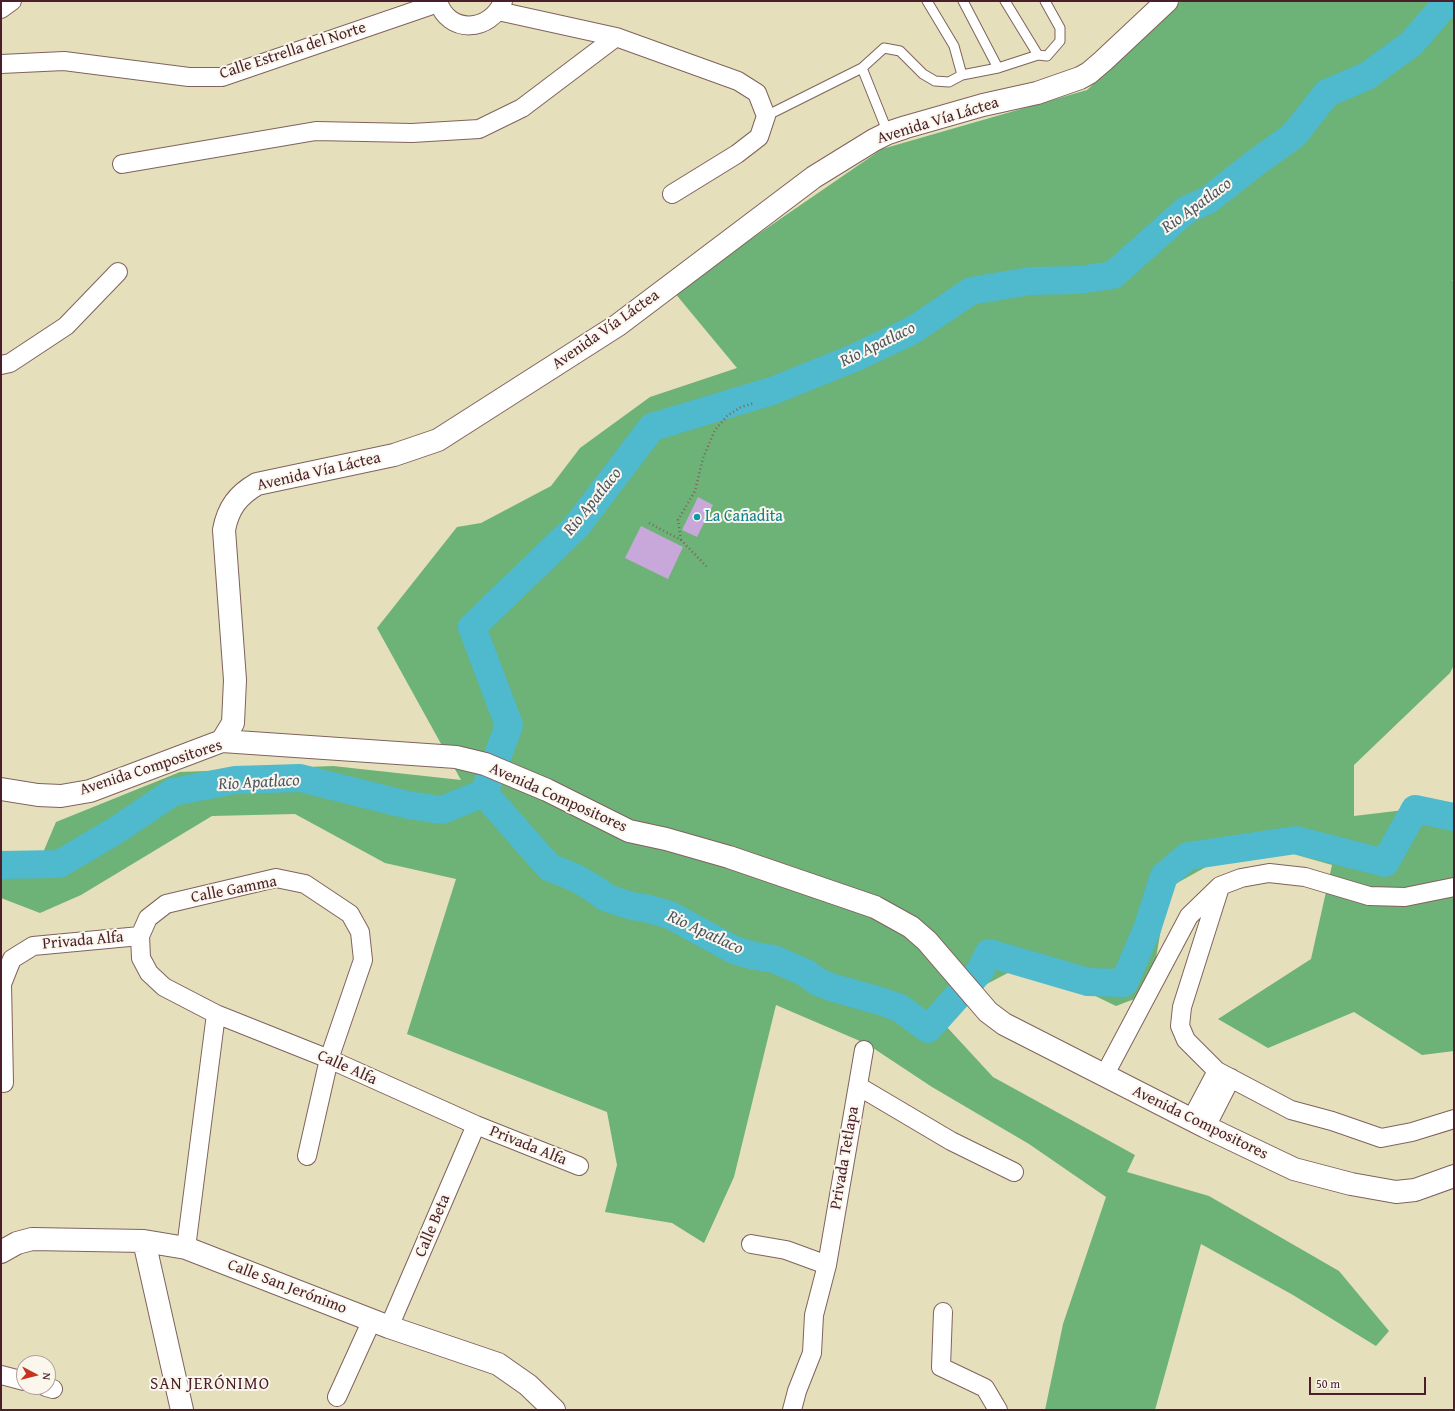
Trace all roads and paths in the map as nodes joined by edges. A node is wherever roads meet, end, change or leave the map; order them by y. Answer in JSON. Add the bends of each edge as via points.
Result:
{"nodes":[{"id":1,"x":12,"y":1,"type":"edge"},
{"id":2,"x":927,"y":1,"type":"edge"},
{"id":3,"x":963,"y":1,"type":"edge"},
{"id":4,"x":1005,"y":1,"type":"edge"},
{"id":5,"x":1045,"y":1,"type":"edge"},
{"id":6,"x":1167,"y":1,"type":"edge"},
{"id":7,"x":438,"y":2,"type":"edge"},
{"id":8,"x":501,"y":6,"type":"edge"},
{"id":9,"x":1,"y":9,"type":"edge"},
{"id":10,"x":616,"y":36,"type":"junction"},
{"id":11,"x":1038,"y":55,"type":"junction"},
{"id":12,"x":1,"y":64,"type":"edge"},
{"id":13,"x":862,"y":68,"type":"junction"},
{"id":14,"x":998,"y":68,"type":"junction"},
{"id":15,"x":962,"y":75,"type":"junction"},
{"id":16,"x":766,"y":116,"type":"junction"},
{"id":17,"x":888,"y":133,"type":"junction"},
{"id":18,"x":122,"y":164,"type":"dead end"},
{"id":19,"x":672,"y":194,"type":"dead end"},
{"id":20,"x":118,"y":272,"type":"dead end"},
{"id":21,"x":1,"y":365,"type":"edge"},
{"id":22,"x":755,"y":403,"type":"dead end"},
{"id":23,"x":649,"y":523,"type":"dead end"},
{"id":24,"x":681,"y":540,"type":"junction"},
{"id":25,"x":708,"y":568,"type":"dead end"},
{"id":26,"x":222,"y":742,"type":"junction"},
{"id":27,"x":1,"y":789,"type":"edge"},
{"id":28,"x":1220,"y":886,"type":"junction"},
{"id":29,"x":1454,"y":887,"type":"edge"},
{"id":30,"x":140,"y":936,"type":"junction"},
{"id":31,"x":216,"y":1014,"type":"junction"},
{"id":32,"x":864,"y":1050,"type":"dead end"},
{"id":33,"x":329,"y":1059,"type":"junction"},
{"id":34,"x":1224,"y":1075,"type":"junction"},
{"id":35,"x":1104,"y":1076,"type":"junction"},
{"id":36,"x":4,"y":1083,"type":"dead end"},
{"id":37,"x":858,"y":1086,"type":"junction"},
{"id":38,"x":1454,"y":1119,"type":"edge"},
{"id":39,"x":1199,"y":1124,"type":"junction"},
{"id":40,"x":476,"y":1125,"type":"junction"},
{"id":41,"x":307,"y":1156,"type":"dead end"},
{"id":42,"x":579,"y":1166,"type":"dead end"},
{"id":43,"x":1014,"y":1172,"type":"dead end"},
{"id":44,"x":1454,"y":1176,"type":"edge"},
{"id":45,"x":144,"y":1241,"type":"junction"},
{"id":46,"x":751,"y":1244,"type":"dead end"},
{"id":47,"x":186,"y":1248,"type":"junction"},
{"id":48,"x":1,"y":1252,"type":"edge"},
{"id":49,"x":826,"y":1265,"type":"junction"},
{"id":50,"x":943,"y":1312,"type":"dead end"},
{"id":51,"x":381,"y":1323,"type":"junction"},
{"id":52,"x":1,"y":1375,"type":"edge"},
{"id":53,"x":16,"y":1379,"type":"edge"},
{"id":54,"x":337,"y":1397,"type":"dead end"},
{"id":55,"x":182,"y":1410,"type":"edge"},
{"id":56,"x":554,"y":1410,"type":"edge"},
{"id":57,"x":792,"y":1410,"type":"edge"},
{"id":58,"x":998,"y":1410,"type":"edge"}],
"edges":[{"from":1,"to":9,"type":"street"},
{"from":2,"to":15,"type":"lane","via":[[954,46]]},
{"from":3,"to":14,"type":"lane"},
{"from":4,"to":11,"type":"lane"},
{"from":5,"to":11,"type":"lane","via":[[1060,28],[1060,41],[1046,56]]},
{"from":6,"to":17,"type":"street","name":"Avenida Vía Láctea","via":[[1103,61],[1080,78],[1036,93],[983,105]]},
{"from":7,"to":8,"type":"street","via":[[451,20],[471,26],[491,19]]},
{"from":7,"to":12,"type":"street","name":"Calle Estrella del Norte","via":[[222,77],[189,77],[64,61]]},
{"from":8,"to":10,"type":"street"},
{"from":10,"to":16,"type":"street","via":[[738,81],[757,93]]},
{"from":10,"to":18,"type":"street","via":[[522,108],[479,129],[412,133],[316,131]]},
{"from":11,"to":14,"type":"lane"},
{"from":13,"to":15,"type":"lane","via":[[884,48],[900,51],[923,74],[935,81],[949,82]]},
{"from":13,"to":16,"type":"lane"},
{"from":13,"to":17,"type":"lane"},
{"from":14,"to":15,"type":"lane"},
{"from":16,"to":19,"type":"street","via":[[759,137],[737,154]]},
{"from":17,"to":26,"type":"street","name":"Avenida Vía Láctea","via":[[814,176],[618,325],[438,440],[394,455],[257,484],[245,491],[230,512],[224,530],[235,680],[233,723]]},
{"from":20,"to":21,"type":"street","via":[[66,326],[10,363]]},
{"from":22,"to":24,"type":"path","via":[[741,407],[727,416],[715,430],[702,458],[695,491],[678,520]]},
{"from":23,"to":24,"type":"path"},
{"from":24,"to":25,"type":"path"},
{"from":26,"to":27,"type":"street","name":"Avenida Compositores","via":[[90,791],[61,796]]},
{"from":26,"to":35,"type":"street","name":"Avenida Compositores","via":[[456,758],[485,764],[547,790],[629,831],[729,857],[875,907],[911,927],[927,941],[988,1012],[1004,1024]]},
{"from":28,"to":29,"type":"street","via":[[1241,878],[1268,873],[1305,877],[1369,896],[1405,897]]},
{"from":28,"to":34,"type":"street","via":[[1182,1007],[1180,1026],[1186,1040]]},
{"from":28,"to":35,"type":"street","via":[[1188,916]]},
{"from":30,"to":31,"type":"street","name":"Calle Alfa","via":[[141,958],[149,973],[164,987]]},
{"from":30,"to":33,"type":"street","name":"Calle Gamma","via":[[148,918],[166,904],[276,878],[305,884],[350,914],[360,932],[363,960]]},
{"from":30,"to":36,"type":"street","name":"Privada Alfa","via":[[33,946],[12,959],[2,984]]},
{"from":31,"to":33,"type":"street","name":"Calle Alfa"},
{"from":31,"to":47,"type":"street"},
{"from":32,"to":37,"type":"street","name":"Privada Tetlapa"},
{"from":33,"to":40,"type":"street","name":"Calle Alfa"},
{"from":33,"to":41,"type":"street","name":"Calle Gamma"},
{"from":34,"to":38,"type":"street","via":[[1291,1110],[1381,1138],[1412,1132]]},
{"from":34,"to":39,"type":"street"},
{"from":35,"to":39,"type":"street","name":"Avenida Compositores"},
{"from":37,"to":43,"type":"street","via":[[951,1141]]},
{"from":37,"to":49,"type":"street","name":"Privada Tetlapa"},
{"from":39,"to":44,"type":"street","name":"Avenida Compositores","via":[[1294,1169],[1351,1184],[1396,1192],[1415,1190]]},
{"from":40,"to":42,"type":"street","name":"Privada Alfa"},
{"from":40,"to":51,"type":"street","name":"Calle Beta"},
{"from":45,"to":47,"type":"street","name":"Calle San Jerónimo"},
{"from":45,"to":48,"type":"street","name":"Calle San Jerónimo","via":[[32,1239],[17,1243]]},
{"from":45,"to":55,"type":"street"},
{"from":46,"to":49,"type":"street","via":[[786,1250]]},
{"from":47,"to":51,"type":"street","name":"Calle San Jerónimo"},
{"from":49,"to":57,"type":"street","name":"Privada Tetlapa","via":[[814,1315],[812,1353]]},
{"from":50,"to":58,"type":"street","via":[[941,1367],[985,1388]]},
{"from":51,"to":54,"type":"street","name":"Calle Beta"},
{"from":51,"to":56,"type":"street","name":"Calle San Jerónimo","via":[[498,1364],[528,1384]]},
{"from":52,"to":53,"type":"street"}]}
